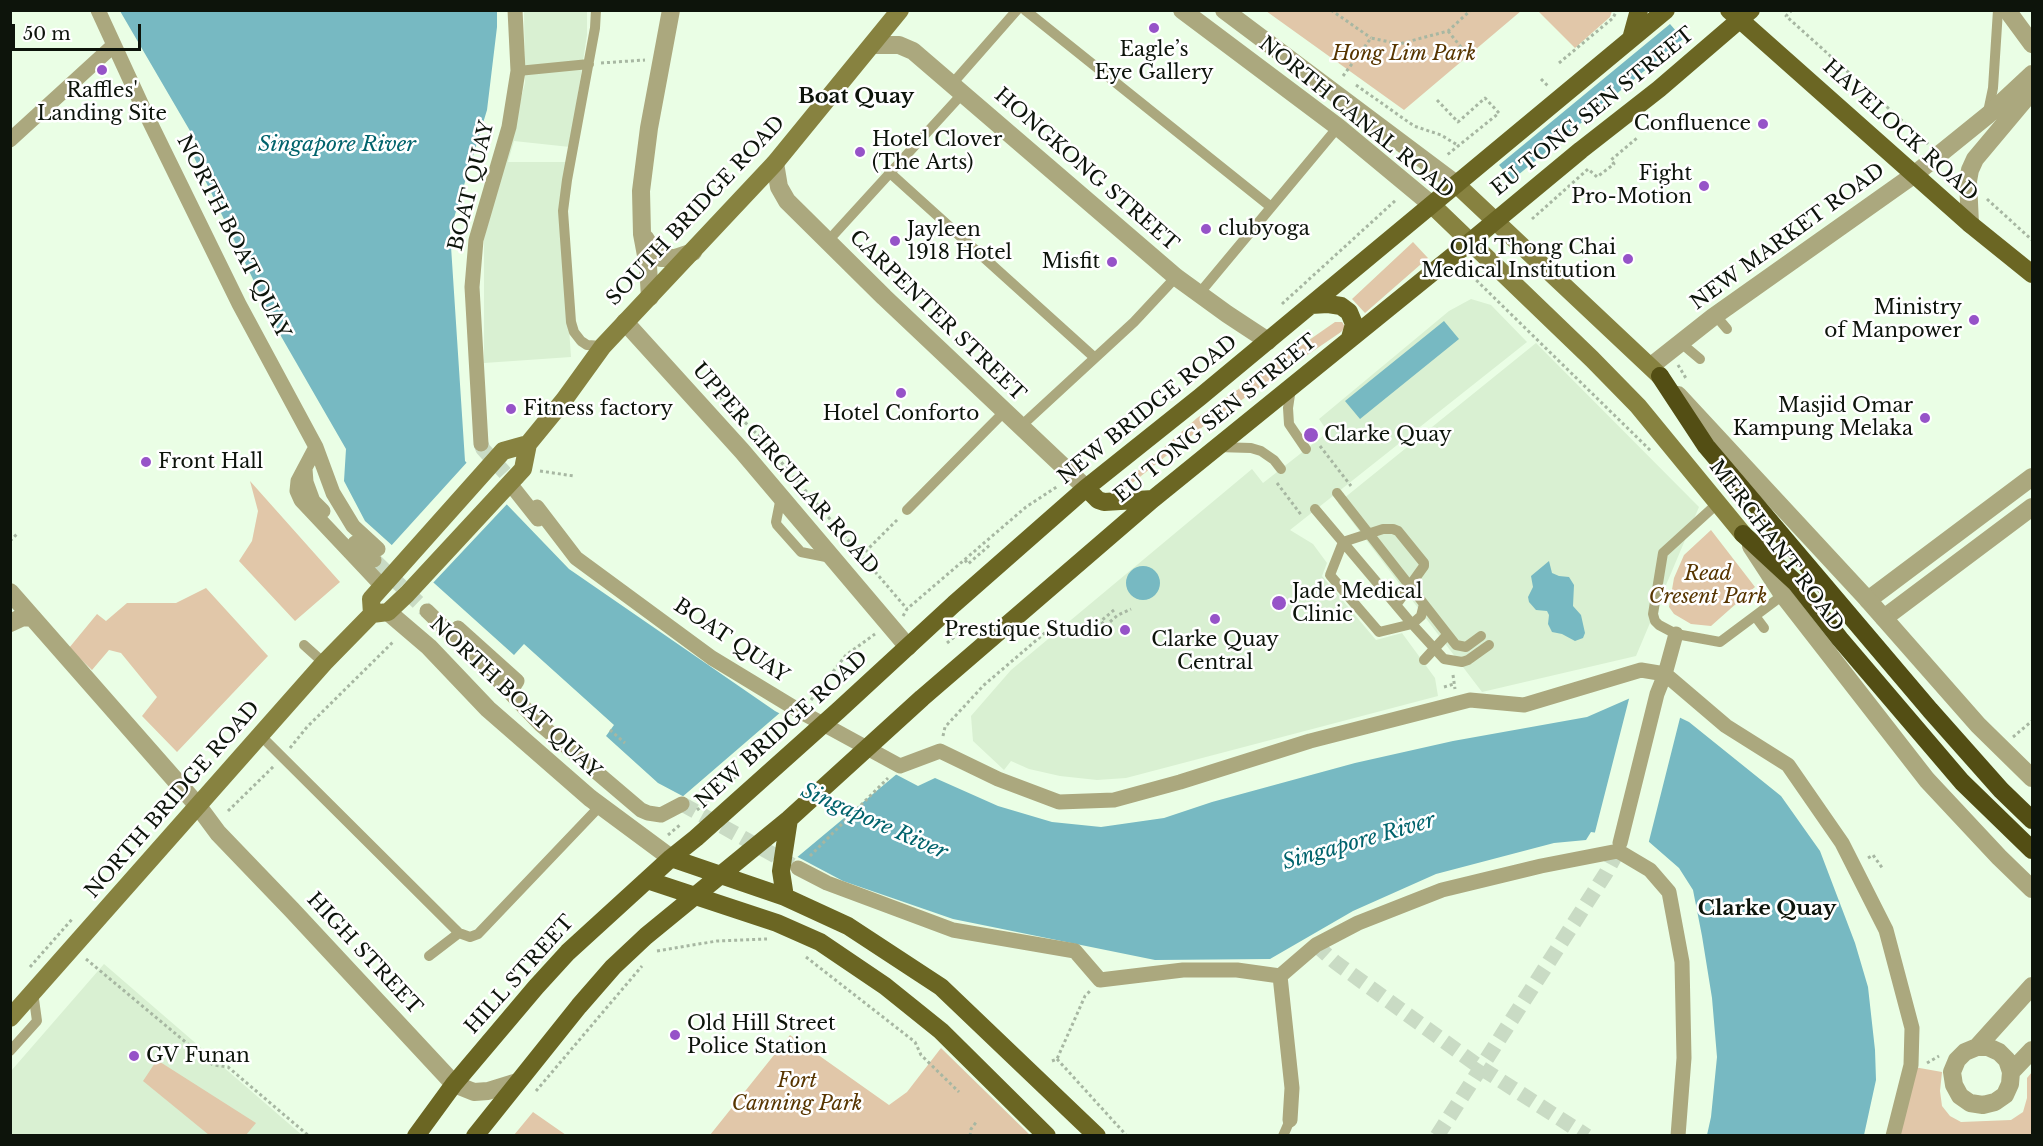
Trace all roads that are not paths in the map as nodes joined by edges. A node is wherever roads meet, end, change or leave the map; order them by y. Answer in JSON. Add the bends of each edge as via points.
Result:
{"nodes":[{"id":1,"x":98,"y":10,"type":"edge"},
{"id":2,"x":516,"y":10,"type":"edge"},
{"id":3,"x":596,"y":10,"type":"edge"},
{"id":4,"x":670,"y":10,"type":"edge"},
{"id":5,"x":900,"y":10,"type":"edge"},
{"id":6,"x":1017,"y":10,"type":"edge"},
{"id":7,"x":1025,"y":10,"type":"edge"},
{"id":8,"x":1182,"y":10,"type":"edge"},
{"id":9,"x":1224,"y":10,"type":"edge"},
{"id":10,"x":1639,"y":10,"type":"edge"},
{"id":11,"x":1666,"y":10,"type":"edge"},
{"id":12,"x":1998,"y":10,"type":"edge"},
{"id":13,"x":2007,"y":10,"type":"edge"},
{"id":14,"x":1740,"y":14,"type":"edge"},
{"id":15,"x":1631,"y":39,"type":"junction"},
{"id":16,"x":2032,"y":44,"type":"edge"},
{"id":17,"x":114,"y":45,"type":"junction"},
{"id":18,"x":872,"y":45,"type":"junction"},
{"id":19,"x":589,"y":64,"type":"junction"},
{"id":20,"x":518,"y":70,"type":"junction"},
{"id":21,"x":2032,"y":74,"type":"edge"},
{"id":22,"x":957,"y":88,"type":"junction"},
{"id":23,"x":2032,"y":91,"type":"edge"},
{"id":24,"x":1988,"y":115,"type":"junction"},
{"id":25,"x":1338,"y":127,"type":"junction"},
{"id":26,"x":10,"y":140,"type":"edge"},
{"id":27,"x":775,"y":163,"type":"junction"},
{"id":28,"x":889,"y":172,"type":"junction"},
{"id":29,"x":1915,"y":174,"type":"junction"},
{"id":30,"x":1456,"y":184,"type":"junction"},
{"id":31,"x":1432,"y":205,"type":"junction"},
{"id":32,"x":1271,"y":207,"type":"junction"},
{"id":33,"x":1494,"y":222,"type":"junction"},
{"id":34,"x":1970,"y":224,"type":"junction"},
{"id":35,"x":642,"y":234,"type":"junction"},
{"id":36,"x":828,"y":242,"type":"junction"},
{"id":37,"x":1470,"y":242,"type":"junction"},
{"id":38,"x":693,"y":252,"type":"junction"},
{"id":39,"x":2032,"y":274,"type":"edge"},
{"id":40,"x":1176,"y":277,"type":"junction"},
{"id":41,"x":1198,"y":295,"type":"junction"},
{"id":42,"x":650,"y":297,"type":"junction"},
{"id":43,"x":1311,"y":305,"type":"junction"},
{"id":44,"x":625,"y":322,"type":"junction"},
{"id":45,"x":1350,"y":338,"type":"junction"},
{"id":46,"x":1268,"y":341,"type":"junction"},
{"id":47,"x":1681,"y":343,"type":"junction"},
{"id":48,"x":603,"y":346,"type":"junction"},
{"id":49,"x":1095,"y":358,"type":"junction"},
{"id":50,"x":1700,"y":359,"type":"dead end"},
{"id":51,"x":1656,"y":371,"type":"junction"},
{"id":52,"x":1292,"y":385,"type":"junction"},
{"id":53,"x":1004,"y":412,"type":"junction"},
{"id":54,"x":1020,"y":427,"type":"junction"},
{"id":55,"x":481,"y":444,"type":"tunnel mouth"},
{"id":56,"x":528,"y":444,"type":"junction"},
{"id":57,"x":316,"y":447,"type":"junction"},
{"id":58,"x":1217,"y":447,"type":"junction"},
{"id":59,"x":1306,"y":449,"type":"dead end"},
{"id":60,"x":523,"y":469,"type":"joint"},
{"id":61,"x":1281,"y":469,"type":"dead end"},
{"id":62,"x":2032,"y":477,"type":"edge"},
{"id":63,"x":1086,"y":489,"type":"junction"},
{"id":64,"x":515,"y":490,"type":"tunnel mouth"},
{"id":65,"x":1337,"y":493,"type":"dead end"},
{"id":66,"x":2007,"y":496,"type":"junction"},
{"id":67,"x":1153,"y":499,"type":"junction"},
{"id":68,"x":1718,"y":502,"type":"junction"},
{"id":69,"x":537,"y":507,"type":"dead end"},
{"id":70,"x":1315,"y":509,"type":"dead end"},
{"id":71,"x":907,"y":510,"type":"road end"},
{"id":72,"x":2028,"y":510,"type":"edge"},
{"id":73,"x":1367,"y":533,"type":"junction"},
{"id":74,"x":1743,"y":534,"type":"junction"},
{"id":75,"x":1343,"y":542,"type":"junction"},
{"id":76,"x":576,"y":558,"type":"junction"},
{"id":77,"x":1919,"y":562,"type":"junction"},
{"id":78,"x":379,"y":570,"type":"junction"},
{"id":79,"x":1934,"y":580,"type":"junction"},
{"id":80,"x":1410,"y":587,"type":"junction"},
{"id":81,"x":10,"y":592,"type":"edge"},
{"id":82,"x":1783,"y":595,"type":"junction"},
{"id":83,"x":1868,"y":600,"type":"junction"},
{"id":84,"x":1424,"y":604,"type":"junction"},
{"id":85,"x":1396,"y":605,"type":"junction"},
{"id":86,"x":429,"y":608,"type":"tunnel mouth"},
{"id":87,"x":380,"y":613,"type":"junction"},
{"id":88,"x":1755,"y":616,"type":"junction"},
{"id":89,"x":33,"y":618,"type":"junction"},
{"id":90,"x":1884,"y":618,"type":"junction"},
{"id":91,"x":10,"y":623,"type":"edge"},
{"id":92,"x":1412,"y":624,"type":"junction"},
{"id":93,"x":1764,"y":628,"type":"dead end"},
{"id":94,"x":1676,"y":634,"type":"junction"},
{"id":95,"x":1447,"y":635,"type":"junction"},
{"id":96,"x":1481,"y":636,"type":"dead end"},
{"id":97,"x":304,"y":645,"type":"dead end"},
{"id":98,"x":1489,"y":645,"type":"dead end"},
{"id":99,"x":908,"y":647,"type":"junction"},
{"id":100,"x":1435,"y":649,"type":"junction"},
{"id":101,"x":1424,"y":660,"type":"dead end"},
{"id":102,"x":324,"y":663,"type":"junction"},
{"id":103,"x":1665,"y":674,"type":"junction"},
{"id":104,"x":260,"y":735,"type":"junction"},
{"id":105,"x":2032,"y":778,"type":"edge"},
{"id":106,"x":682,"y":804,"type":"dead end"},
{"id":107,"x":601,"y":805,"type":"junction"},
{"id":108,"x":198,"y":806,"type":"junction"},
{"id":109,"x":789,"y":819,"type":"junction"},
{"id":110,"x":2032,"y":820,"type":"edge"},
{"id":111,"x":1623,"y":850,"type":"junction"},
{"id":112,"x":2032,"y":850,"type":"edge"},
{"id":113,"x":671,"y":858,"type":"junction"},
{"id":114,"x":790,"y":866,"type":"junction"},
{"id":115,"x":720,"y":874,"type":"junction"},
{"id":116,"x":647,"y":880,"type":"junction"},
{"id":117,"x":2032,"y":889,"type":"edge"},
{"id":118,"x":695,"y":896,"type":"junction"},
{"id":119,"x":785,"y":897,"type":"junction"},
{"id":120,"x":459,"y":933,"type":"junction"},
{"id":121,"x":429,"y":956,"type":"dead end"},
{"id":122,"x":1280,"y":976,"type":"junction"},
{"id":123,"x":2028,"y":986,"type":"edge"},
{"id":124,"x":33,"y":992,"type":"junction"},
{"id":125,"x":10,"y":1018,"type":"edge"},
{"id":126,"x":1977,"y":1047,"type":"junction"},
{"id":127,"x":2032,"y":1050,"type":"edge"},
{"id":128,"x":10,"y":1051,"type":"edge"},
{"id":129,"x":2011,"y":1072,"type":"junction"},
{"id":130,"x":517,"y":1082,"type":"junction"},
{"id":131,"x":453,"y":1084,"type":"junction"},
{"id":132,"x":1290,"y":1120,"type":"joint"},
{"id":133,"x":416,"y":1136,"type":"edge"},
{"id":134,"x":475,"y":1136,"type":"edge"},
{"id":135,"x":1047,"y":1136,"type":"edge"},
{"id":136,"x":1097,"y":1136,"type":"edge"},
{"id":137,"x":1283,"y":1136,"type":"edge"},
{"id":138,"x":1678,"y":1136,"type":"edge"},
{"id":139,"x":1893,"y":1136,"type":"edge"}],
"edges":[{"from":1,"to":17,"type":"street","name":"NORTH BOAT QUAY"},
{"from":2,"to":20,"type":"street","name":"BOAT QUAY"},
{"from":3,"to":19,"type":"lane"},
{"from":4,"to":35,"type":"street","via":[[642,175]]},
{"from":5,"to":18,"type":"main road","name":"SOUTH BRIDGE ROAD"},
{"from":6,"to":22,"type":"lane"},
{"from":7,"to":32,"type":"lane"},
{"from":8,"to":25,"type":"street","name":"NORTH CANAL ROAD"},
{"from":9,"to":30,"type":"street"},
{"from":10,"to":15,"type":"main road"},
{"from":11,"to":15,"type":"main road","name":"NEW BRIDGE ROAD"},
{"from":12,"to":24,"type":"lane"},
{"from":13,"to":16,"type":"street"},
{"from":14,"to":29,"type":"main road","name":"HAVELOCK ROAD"},
{"from":14,"to":33,"type":"main road","name":"EU TONG SEN STREET","via":[[1659,89]]},
{"from":15,"to":30,"type":"main road","name":"NEW BRIDGE ROAD"},
{"from":17,"to":26,"type":"street"},
{"from":17,"to":57,"type":"street","name":"NORTH BOAT QUAY","via":[[239,304]]},
{"from":18,"to":22,"type":"street","name":"HONGKONG STREET","via":[[899,45],[914,51]]},
{"from":18,"to":27,"type":"main road","name":"SOUTH BRIDGE ROAD"},
{"from":19,"to":20,"type":"lane"},
{"from":19,"to":48,"type":"lane","via":[[563,211],[571,322],[581,341]]},
{"from":20,"to":55,"type":"street","name":"BOAT QUAY","via":[[509,127],[476,240],[472,287]]},
{"from":21,"to":24,"type":"street","name":"NEW MARKET ROAD"},
{"from":22,"to":28,"type":"lane"},
{"from":22,"to":40,"type":"street","name":"HONGKONG STREET"},
{"from":23,"to":34,"type":"street","via":[[1975,159],[1968,181]]},
{"from":24,"to":29,"type":"street","name":"NEW MARKET ROAD"},
{"from":25,"to":31,"type":"street","name":"NORTH CANAL ROAD"},
{"from":25,"to":32,"type":"lane"},
{"from":27,"to":36,"type":"street","name":"CARPENTER STREET","via":[[779,187],[787,201]]},
{"from":27,"to":38,"type":"main road","name":"SOUTH BRIDGE ROAD"},
{"from":28,"to":36,"type":"lane"},
{"from":28,"to":49,"type":"lane"},
{"from":29,"to":34,"type":"main road","name":"HAVELOCK ROAD"},
{"from":29,"to":47,"type":"street","name":"NEW MARKET ROAD","via":[[1721,322]]},
{"from":30,"to":31,"type":"main road","name":"NEW BRIDGE ROAD"},
{"from":30,"to":33,"type":"main road","name":"MERCHANT ROAD"},
{"from":31,"to":37,"type":"main road","name":"NORTH CANAL ROAD"},
{"from":31,"to":43,"type":"main road","name":"NEW BRIDGE ROAD"},
{"from":32,"to":41,"type":"lane"},
{"from":33,"to":37,"type":"main road","name":"EU TONG SEN STREET"},
{"from":33,"to":51,"type":"main road","name":"MERCHANT ROAD"},
{"from":34,"to":39,"type":"main road","name":"HAVELOCK ROAD"},
{"from":35,"to":38,"type":"street","via":[[661,258]]},
{"from":35,"to":42,"type":"street"},
{"from":36,"to":53,"type":"street","name":"CARPENTER STREET"},
{"from":37,"to":45,"type":"main road","name":"EU TONG SEN STREET"},
{"from":37,"to":68,"type":"main road","name":"MERCHANT ROAD","via":[[1638,406]]},
{"from":38,"to":42,"type":"main road","name":"SOUTH BRIDGE ROAD"},
{"from":40,"to":41,"type":"street","name":"HONGKONG STREET"},
{"from":40,"to":49,"type":"lane"},
{"from":41,"to":46,"type":"street","name":"HONGKONG STREET"},
{"from":42,"to":44,"type":"main road","name":"SOUTH BRIDGE ROAD"},
{"from":43,"to":45,"type":"main road","via":[[1341,306],[1349,312],[1354,324]]},
{"from":43,"to":46,"type":"main road","name":"NEW BRIDGE ROAD"},
{"from":44,"to":48,"type":"main road","name":"SOUTH BRIDGE ROAD"},
{"from":44,"to":99,"type":"street","name":"UPPER CIRCULAR ROAD","via":[[699,402]]},
{"from":45,"to":52,"type":"main road","name":"EU TONG SEN STREET"},
{"from":46,"to":63,"type":"main road","name":"NEW BRIDGE ROAD"},
{"from":47,"to":50,"type":"lane"},
{"from":47,"to":51,"type":"street","name":"NEW MARKET ROAD"},
{"from":48,"to":56,"type":"main road","name":"SOUTH BRIDGE ROAD"},
{"from":49,"to":54,"type":"lane"},
{"from":51,"to":83,"type":"street","name":"MERCHANT ROAD"},
{"from":51,"to":110,"type":"highway","via":[[1707,446],[1930,710]]},
{"from":52,"to":58,"type":"main road","name":"EU TONG SEN STREET"},
{"from":52,"to":59,"type":"lane","via":[[1288,424]]},
{"from":53,"to":54,"type":"street","name":"CARPENTER STREET"},
{"from":53,"to":71,"type":"lane"},
{"from":54,"to":63,"type":"street","name":"CARPENTER STREET"},
{"from":56,"to":60,"type":"main road","name":"SOUTH BRIDGE ROAD"},
{"from":56,"to":78,"type":"main road","name":"NORTH BRIDGE ROAD","via":[[503,451]]},
{"from":57,"to":78,"type":"street","name":"NORTH BOAT QUAY","via":[[333,493]]},
{"from":57,"to":78,"type":"street","via":[[298,481],[301,500]]},
{"from":58,"to":61,"type":"lane","via":[[1261,451]]},
{"from":58,"to":67,"type":"main road","name":"EU TONG SEN STREET"},
{"from":60,"to":87,"type":"main road","name":"NORTH BRIDGE ROAD","via":[[407,594]]},
{"from":62,"to":66,"type":"street"},
{"from":63,"to":67,"type":"main road","via":[[1104,502]]},
{"from":63,"to":99,"type":"main road","name":"NEW BRIDGE ROAD"},
{"from":64,"to":76,"type":"street","name":"BOAT QUAY","via":[[572,562]]},
{"from":65,"to":73,"type":"lane"},
{"from":66,"to":72,"type":"street"},
{"from":66,"to":77,"type":"street"},
{"from":67,"to":109,"type":"main road","name":"EU TONG SEN STREET","via":[[922,698]]},
{"from":68,"to":74,"type":"main road","name":"MERCHANT ROAD"},
{"from":68,"to":94,"type":"lane","via":[[1663,553],[1653,614],[1659,625]]},
{"from":69,"to":76,"type":"street","name":"BOAT QUAY"},
{"from":70,"to":75,"type":"lane"},
{"from":72,"to":79,"type":"street"},
{"from":73,"to":75,"type":"lane"},
{"from":73,"to":80,"type":"lane"},
{"from":73,"to":80,"type":"lane","via":[[1387,528],[1398,531],[1424,563],[1424,569]]},
{"from":74,"to":82,"type":"street","name":"MERCHANT ROAD"},
{"from":74,"to":112,"type":"highway","via":[[1796,583],[1962,782]]},
{"from":75,"to":85,"type":"lane"},
{"from":75,"to":92,"type":"lane","via":[[1330,576],[1379,632]]},
{"from":76,"to":103,"type":"street","name":"BOAT QUAY","via":[[712,658],[900,766],[940,751],[1059,802],[1114,800],[1310,741],[1464,701],[1524,705],[1641,670]]},
{"from":77,"to":79,"type":"street"},
{"from":77,"to":83,"type":"street"},
{"from":78,"to":87,"type":"main road","name":"NORTH BRIDGE ROAD","via":[[371,598]]},
{"from":79,"to":90,"type":"street"},
{"from":80,"to":84,"type":"lane"},
{"from":80,"to":85,"type":"lane"},
{"from":81,"to":89,"type":"street","name":"HIGH STREET"},
{"from":82,"to":88,"type":"lane"},
{"from":82,"to":117,"type":"street","name":"MERCHANT ROAD","via":[[1927,780]]},
{"from":83,"to":90,"type":"street","name":"MERCHANT ROAD"},
{"from":84,"to":92,"type":"lane","via":[[1422,616]]},
{"from":84,"to":95,"type":"lane"},
{"from":85,"to":92,"type":"lane"},
{"from":86,"to":106,"type":"street","name":"NORTH BOAT QUAY","via":[[541,725],[641,810],[661,815]]},
{"from":87,"to":102,"type":"main road","name":"NORTH BRIDGE ROAD"},
{"from":87,"to":107,"type":"street","name":"NORTH BOAT QUAY","via":[[407,628],[429,647],[488,709]]},
{"from":88,"to":93,"type":"lane"},
{"from":88,"to":94,"type":"lane","via":[[1720,642]]},
{"from":89,"to":91,"type":"street","via":[[23,617]]},
{"from":89,"to":108,"type":"street","name":"HIGH STREET"},
{"from":90,"to":105,"type":"street","name":"MERCHANT ROAD","via":[[1978,725]]},
{"from":92,"to":100,"type":"lane"},
{"from":94,"to":103,"type":"street"},
{"from":95,"to":96,"type":"lane","via":[[1460,647]]},
{"from":95,"to":100,"type":"lane"},
{"from":97,"to":102,"type":"lane"},
{"from":98,"to":100,"type":"lane","via":[[1462,662],[1444,659]]},
{"from":99,"to":113,"type":"main road","name":"NEW BRIDGE ROAD"},
{"from":100,"to":101,"type":"lane"},
{"from":102,"to":104,"type":"main road","name":"NORTH BRIDGE ROAD"},
{"from":103,"to":111,"type":"street","via":[[1657,694]]},
{"from":103,"to":139,"type":"street","via":[[1726,726],[1788,765],[1842,843],[1886,930],[1912,1028],[1911,1065]]},
{"from":104,"to":108,"type":"main road","name":"NORTH BRIDGE ROAD"},
{"from":104,"to":120,"type":"lane"},
{"from":107,"to":113,"type":"street","name":"NORTH BOAT QUAY"},
{"from":107,"to":120,"type":"lane","via":[[478,934],[470,937]]},
{"from":108,"to":124,"type":"main road","name":"NORTH BRIDGE ROAD"},
{"from":108,"to":131,"type":"street","name":"HIGH STREET","via":[[218,833]]},
{"from":109,"to":114,"type":"main road"},
{"from":109,"to":115,"type":"main road","name":"EU TONG SEN STREET"},
{"from":111,"to":122,"type":"street","via":[[1442,890],[1358,923],[1316,945]]},
{"from":111,"to":138,"type":"street","via":[[1650,870],[1669,892],[1682,962],[1683,1058]]},
{"from":113,"to":115,"type":"main road"},
{"from":113,"to":116,"type":"main road","name":"HILL STREET"},
{"from":114,"to":119,"type":"main road"},
{"from":114,"to":122,"type":"street","via":[[952,930],[1075,951],[1100,980],[1183,970],[1237,970]]},
{"from":115,"to":118,"type":"main road"},
{"from":115,"to":119,"type":"main road"},
{"from":116,"to":118,"type":"main road"},
{"from":116,"to":131,"type":"main road","name":"HILL STREET","via":[[560,960]]},
{"from":118,"to":130,"type":"main road","via":[[613,967]]},
{"from":118,"to":135,"type":"main road","via":[[777,923],[820,942],[863,970],[941,1032]]},
{"from":119,"to":136,"type":"main road","via":[[848,926],[941,987]]},
{"from":120,"to":121,"type":"lane"},
{"from":122,"to":132,"type":"street","via":[[1292,1088]]},
{"from":123,"to":126,"type":"street"},
{"from":124,"to":125,"type":"main road","name":"NORTH BRIDGE ROAD"},
{"from":124,"to":128,"type":"lane","via":[[37,1022]]},
{"from":126,"to":129,"type":"street","via":[[1999,1052]]},
{"from":126,"to":129,"type":"street","via":[[1965,1052],[1952,1072],[1960,1096],[1970,1103],[1995,1102],[2005,1095]]},
{"from":127,"to":129,"type":"street"},
{"from":130,"to":131,"type":"street","via":[[474,1092]]},
{"from":130,"to":134,"type":"main road"},
{"from":131,"to":133,"type":"main road","name":"HILL STREET"},
{"from":132,"to":137,"type":"lane"}]}
